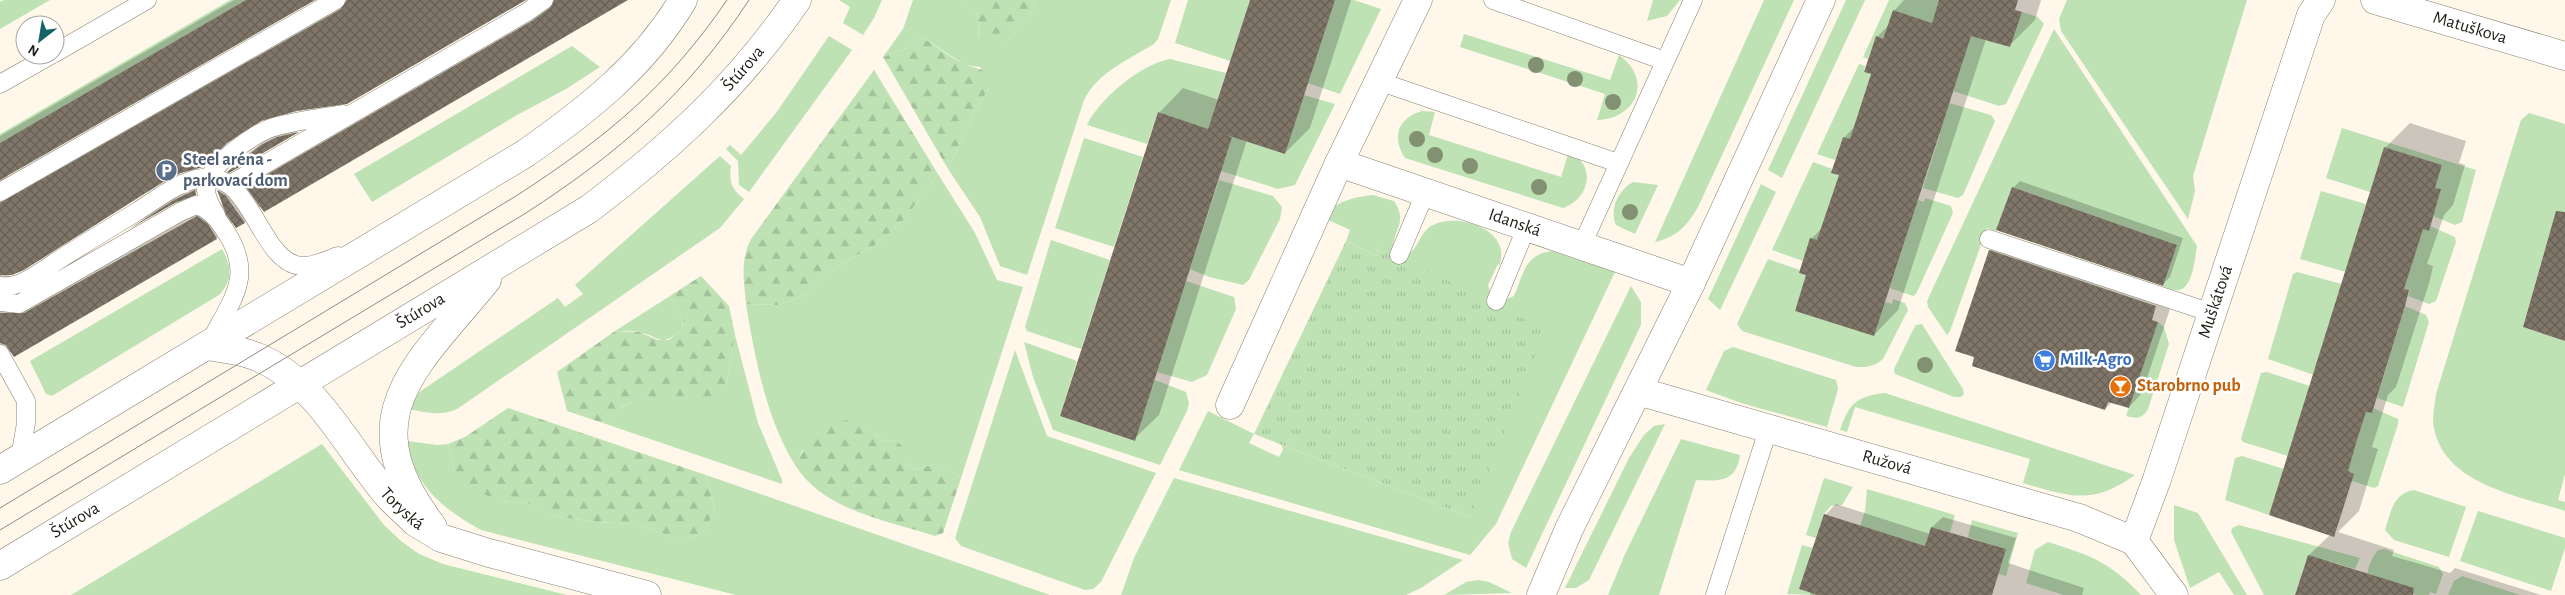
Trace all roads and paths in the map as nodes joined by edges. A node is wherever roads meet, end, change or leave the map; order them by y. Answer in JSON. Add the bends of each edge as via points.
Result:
{"nodes":[{"id":1,"x":147,"y":0,"type":"edge"},
{"id":2,"x":336,"y":0,"type":"edge"},
{"id":3,"x":544,"y":0,"type":"edge"},
{"id":4,"x":683,"y":0,"type":"edge"},
{"id":5,"x":797,"y":0,"type":"edge"},
{"id":6,"x":1418,"y":0,"type":"edge"},
{"id":7,"x":1493,"y":0,"type":"edge"},
{"id":8,"x":1693,"y":0,"type":"edge"},
{"id":9,"x":1822,"y":0,"type":"edge"},
{"id":10,"x":2321,"y":0,"type":"edge"},
{"id":11,"x":2375,"y":0,"type":"edge"},
{"id":12,"x":65,"y":47,"type":"edge"},
{"id":13,"x":2565,"y":56,"type":"edge"},
{"id":14,"x":1665,"y":61,"type":"junction"},
{"id":15,"x":33,"y":65,"type":"edge"},
{"id":16,"x":1378,"y":81,"type":"junction"},
{"id":17,"x":0,"y":84,"type":"edge"},
{"id":18,"x":356,"y":112,"type":"junction"},
{"id":19,"x":1339,"y":162,"type":"junction"},
{"id":20,"x":1618,"y":163,"type":"junction"},
{"id":21,"x":209,"y":177,"type":"junction"},
{"id":22,"x":229,"y":185,"type":"junction"},
{"id":23,"x":1426,"y":191,"type":"junction"},
{"id":24,"x":0,"y":192,"type":"edge"},
{"id":25,"x":411,"y":224,"type":"junction"},
{"id":26,"x":1527,"y":226,"type":"junction"},
{"id":27,"x":223,"y":227,"type":"junction"},
{"id":28,"x":1989,"y":239,"type":"dead end"},
{"id":29,"x":1582,"y":245,"type":"junction"},
{"id":30,"x":1399,"y":255,"type":"dead end"},
{"id":31,"x":500,"y":265,"type":"junction"},
{"id":32,"x":1691,"y":283,"type":"junction"},
{"id":33,"x":0,"y":286,"type":"edge"},
{"id":34,"x":1496,"y":301,"type":"dead end"},
{"id":35,"x":0,"y":302,"type":"edge"},
{"id":36,"x":2212,"y":313,"type":"junction"},
{"id":37,"x":207,"y":346,"type":"junction"},
{"id":38,"x":3,"y":358,"type":"edge"},
{"id":39,"x":300,"y":385,"type":"junction"},
{"id":40,"x":1638,"y":391,"type":"junction"},
{"id":41,"x":1230,"y":405,"type":"dead end"},
{"id":42,"x":1768,"y":430,"type":"junction"},
{"id":43,"x":10,"y":464,"type":"edge"},
{"id":44,"x":441,"y":538,"type":"junction"},
{"id":45,"x":2134,"y":541,"type":"junction"},
{"id":46,"x":0,"y":566,"type":"edge"},
{"id":47,"x":1540,"y":593,"type":"edge"},
{"id":48,"x":647,"y":595,"type":"edge"},
{"id":49,"x":1715,"y":595,"type":"edge"},
{"id":50,"x":2174,"y":595,"type":"edge"}],
"edges":[{"from":1,"to":12,"type":"lane"},
{"from":2,"to":24,"type":"lane"},
{"from":3,"to":18,"type":"lane"},
{"from":4,"to":25,"type":"street","via":[[649,49],[610,90],[526,154]]},
{"from":5,"to":31,"type":"street","name":"Štúrova","via":[[754,57],[673,143],[589,209]]},
{"from":6,"to":16,"type":"street"},
{"from":7,"to":14,"type":"lane"},
{"from":8,"to":14,"type":"lane"},
{"from":9,"to":32,"type":"street"},
{"from":10,"to":36,"type":"street","name":"Muškátová","via":[[2310,15]]},
{"from":11,"to":13,"type":"street","name":"Matuškova"},
{"from":14,"to":20,"type":"lane"},
{"from":15,"to":17,"type":"lane"},
{"from":16,"to":19,"type":"street"},
{"from":16,"to":20,"type":"lane"},
{"from":18,"to":21,"type":"lane","via":[[272,127],[236,148]]},
{"from":18,"to":22,"type":"lane"},
{"from":19,"to":23,"type":"street","name":"Idanská"},
{"from":19,"to":41,"type":"street"},
{"from":20,"to":29,"type":"lane"},
{"from":21,"to":22,"type":"lane"},
{"from":21,"to":27,"type":"lane","via":[[206,192]]},
{"from":21,"to":33,"type":"lane","via":[[178,186],[37,274],[10,287]]},
{"from":22,"to":25,"type":"lane","via":[[279,254],[290,263],[302,266],[327,260]]},
{"from":23,"to":26,"type":"street","name":"Idanská"},
{"from":23,"to":30,"type":"lane"},
{"from":25,"to":37,"type":"street"},
{"from":26,"to":29,"type":"street","name":"Idanská"},
{"from":26,"to":34,"type":"lane"},
{"from":27,"to":35,"type":"lane","via":[[204,207],[191,206],[19,304]]},
{"from":27,"to":37,"type":"lane","via":[[240,261],[239,284]]},
{"from":28,"to":36,"type":"lane"},
{"from":29,"to":32,"type":"street","name":"Idanská"},
{"from":31,"to":39,"type":"street","name":"Štúrova"},
{"from":31,"to":44,"type":"street","via":[[418,365],[402,389],[394,411],[393,446],[398,464]]},
{"from":32,"to":40,"type":"street"},
{"from":36,"to":45,"type":"street","name":"Muškátová"},
{"from":37,"to":39,"type":"street","name":"Toryská","via":[[263,359]]},
{"from":37,"to":43,"type":"street"},
{"from":38,"to":43,"type":"lane","via":[[26,401],[26,422]]},
{"from":39,"to":44,"type":"street","name":"Toryská","via":[[317,401],[390,498],[415,522]]},
{"from":39,"to":46,"type":"street","name":"Štúrova"},
{"from":40,"to":42,"type":"street","name":"Ružová"},
{"from":40,"to":47,"type":"street"},
{"from":42,"to":45,"type":"street","name":"Ružová","via":[[2079,518]]},
{"from":42,"to":49,"type":"lane"},
{"from":44,"to":48,"type":"street","name":"Toryská"},
{"from":45,"to":50,"type":"street"}]}
